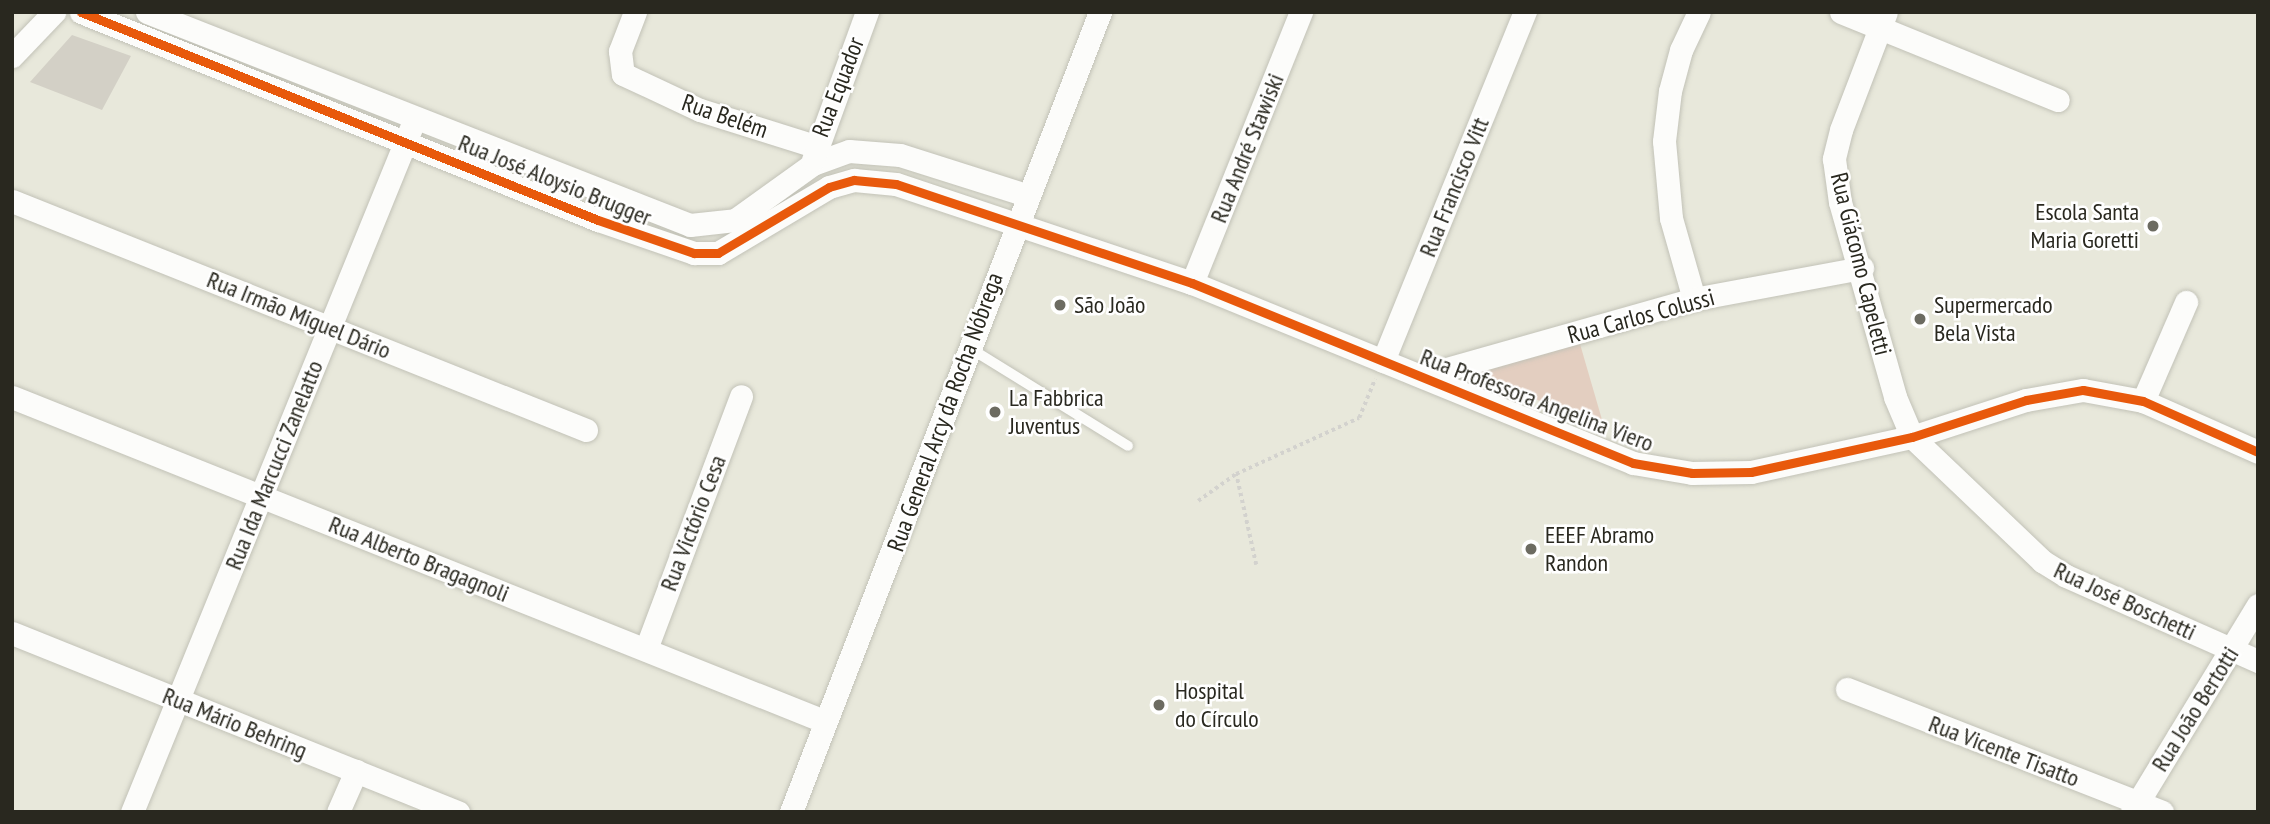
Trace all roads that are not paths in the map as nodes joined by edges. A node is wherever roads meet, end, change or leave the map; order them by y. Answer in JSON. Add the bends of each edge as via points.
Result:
{"nodes":[{"id":1,"x":54,"y":12,"type":"edge"},
{"id":2,"x":81,"y":12,"type":"edge"},
{"id":3,"x":147,"y":12,"type":"edge"},
{"id":4,"x":635,"y":12,"type":"edge"},
{"id":5,"x":867,"y":12,"type":"edge"},
{"id":6,"x":1100,"y":12,"type":"edge"},
{"id":7,"x":1301,"y":12,"type":"edge"},
{"id":8,"x":1525,"y":12,"type":"edge"},
{"id":9,"x":1699,"y":12,"type":"edge"},
{"id":10,"x":1841,"y":12,"type":"edge"},
{"id":11,"x":1883,"y":20,"type":"edge"},
{"id":12,"x":12,"y":56,"type":"edge"},
{"id":13,"x":2058,"y":100,"type":"dead end"},
{"id":14,"x":415,"y":118,"type":"junction"},
{"id":15,"x":405,"y":140,"type":"junction"},
{"id":16,"x":814,"y":155,"type":"junction"},
{"id":17,"x":900,"y":155,"type":"junction"},
{"id":18,"x":896,"y":184,"type":"junction"},
{"id":19,"x":609,"y":195,"type":"junction"},
{"id":20,"x":813,"y":195,"type":"junction"},
{"id":21,"x":1026,"y":195,"type":"junction"},
{"id":22,"x":12,"y":201,"type":"edge"},
{"id":23,"x":598,"y":220,"type":"junction"},
{"id":24,"x":670,"y":220,"type":"junction"},
{"id":25,"x":1016,"y":221,"type":"junction"},
{"id":26,"x":741,"y":230,"type":"junction"},
{"id":27,"x":662,"y":244,"type":"junction"},
{"id":28,"x":1862,"y":268,"type":"junction"},
{"id":29,"x":1192,"y":283,"type":"junction"},
{"id":30,"x":1694,"y":299,"type":"junction"},
{"id":31,"x":2186,"y":302,"type":"dead end"},
{"id":32,"x":329,"y":327,"type":"junction"},
{"id":33,"x":968,"y":347,"type":"junction"},
{"id":34,"x":1383,"y":360,"type":"junction"},
{"id":35,"x":1422,"y":376,"type":"junction"},
{"id":36,"x":741,"y":396,"type":"dead end"},
{"id":37,"x":12,"y":397,"type":"edge"},
{"id":38,"x":2143,"y":401,"type":"junction"},
{"id":39,"x":586,"y":430,"type":"dead end"},
{"id":40,"x":1912,"y":437,"type":"junction"},
{"id":41,"x":1128,"y":446,"type":"dead end"},
{"id":42,"x":2258,"y":452,"type":"edge"},
{"id":43,"x":264,"y":498,"type":"junction"},
{"id":44,"x":2258,"y":605,"type":"edge"},
{"id":45,"x":12,"y":633,"type":"edge"},
{"id":46,"x":646,"y":649,"type":"junction"},
{"id":47,"x":2232,"y":650,"type":"junction"},
{"id":48,"x":2258,"y":662,"type":"edge"},
{"id":49,"x":1847,"y":689,"type":"dead end"},
{"id":50,"x":177,"y":699,"type":"junction"},
{"id":51,"x":826,"y":722,"type":"junction"},
{"id":52,"x":356,"y":771,"type":"junction"},
{"id":53,"x":2134,"y":807,"type":"edge"},
{"id":54,"x":132,"y":812,"type":"edge"},
{"id":55,"x":338,"y":812,"type":"edge"},
{"id":56,"x":458,"y":812,"type":"edge"},
{"id":57,"x":791,"y":812,"type":"edge"},
{"id":58,"x":2162,"y":812,"type":"edge"}],
"edges":[{"from":1,"to":12,"type":"street"},
{"from":2,"to":15,"type":"street","name":"Rua José Aloysio Brugger"},
{"from":3,"to":14,"type":"street","name":"Rua José Aloysio Brugger"},
{"from":4,"to":16,"type":"street","name":"Rua Belém","via":[[619,64],[623,74]]},
{"from":5,"to":16,"type":"street","name":"Rua Equador"},
{"from":6,"to":21,"type":"street","name":"Rua General Arcy da Rocha Nóbrega"},
{"from":7,"to":29,"type":"street","name":"Rua André Stawiski"},
{"from":8,"to":34,"type":"street","name":"Rua Francisco Vitt"},
{"from":9,"to":30,"type":"street","via":[[1676,70],[1664,141],[1671,218]]},
{"from":10,"to":11,"type":"street"},
{"from":11,"to":13,"type":"street"},
{"from":11,"to":28,"type":"street","name":"Rua Giácomo Capeletti","via":[[1834,159],[1840,202]]},
{"from":14,"to":15,"type":"street","name":"Rua Ida Marcucci Zanelatto"},
{"from":14,"to":19,"type":"street","name":"Rua José Aloysio Brugger"},
{"from":15,"to":23,"type":"street","name":"Rua José Aloysio Brugger"},
{"from":15,"to":32,"type":"street","name":"Rua Ida Marcucci Zanelatto"},
{"from":16,"to":17,"type":"street","name":"Rua José Aloysio Brugger","via":[[849,151]]},
{"from":16,"to":20,"type":"street"},
{"from":16,"to":26,"type":"street","name":"Rua José Aloysio Brugger"},
{"from":17,"to":18,"type":"street"},
{"from":17,"to":21,"type":"street","name":"Rua José Aloysio Brugger"},
{"from":18,"to":20,"type":"street","name":"Rua José Aloysio Brugger","via":[[854,180]]},
{"from":18,"to":25,"type":"street","name":"Rua José Aloysio Brugger"},
{"from":19,"to":23,"type":"street"},
{"from":19,"to":24,"type":"street","name":"Rua José Aloysio Brugger"},
{"from":20,"to":26,"type":"street","name":"Rua José Aloysio Brugger"},
{"from":21,"to":25,"type":"street","name":"Rua General Arcy da Rocha Nóbrega"},
{"from":22,"to":32,"type":"street","name":"Rua Irmão Miguel Dário"},
{"from":23,"to":27,"type":"street","name":"Rua José Aloysio Brugger"},
{"from":24,"to":26,"type":"street","name":"Rua José Aloysio Brugger"},
{"from":24,"to":27,"type":"street"},
{"from":25,"to":29,"type":"street","name":"Rua Professora Angelina Viero"},
{"from":25,"to":33,"type":"street","name":"Rua General Arcy da Rocha Nóbrega"},
{"from":26,"to":27,"type":"street","name":"Rua José Aloysio Brugger","via":[[718,253],[694,253]]},
{"from":28,"to":30,"type":"street","name":"Rua Carlos Colussi"},
{"from":28,"to":40,"type":"street","name":"Rua Giácomo Capeletti","via":[[1895,397]]},
{"from":29,"to":34,"type":"street","name":"Rua Professora Angelina Viero"},
{"from":30,"to":35,"type":"street","name":"Rua Carlos Colussi"},
{"from":31,"to":38,"type":"street"},
{"from":32,"to":39,"type":"street","name":"Rua Irmão Miguel Dário"},
{"from":32,"to":43,"type":"street","name":"Rua Ida Marcucci Zanelatto"},
{"from":33,"to":41,"type":"lane"},
{"from":33,"to":51,"type":"street","name":"Rua General Arcy da Rocha Nóbrega"},
{"from":34,"to":35,"type":"street","name":"Rua Professora Angelina Viero"},
{"from":35,"to":40,"type":"street","name":"Rua Professora Angelina Viero","via":[[1633,463],[1692,473],[1751,472]]},
{"from":36,"to":46,"type":"street","name":"Rua Victório Cesa"},
{"from":37,"to":43,"type":"street","name":"Rua Alberto Bragagnoli"},
{"from":38,"to":40,"type":"street","name":"Rua Professora Angelina Viero","via":[[2083,390],[2026,400]]},
{"from":38,"to":42,"type":"street","name":"Rua Professora Angelina Viero"},
{"from":40,"to":47,"type":"street","name":"Rua José Boschetti","via":[[2042,561],[2078,582]]},
{"from":43,"to":46,"type":"street","name":"Rua Alberto Bragagnoli"},
{"from":43,"to":50,"type":"street","name":"Rua Ida Marcucci Zanelatto"},
{"from":44,"to":47,"type":"street","name":"Rua João Bertotti"},
{"from":45,"to":50,"type":"street","name":"Rua Mário Behring"},
{"from":46,"to":51,"type":"street","name":"Rua Alberto Bragagnoli"},
{"from":47,"to":48,"type":"street","name":"Rua José Boschetti"},
{"from":47,"to":53,"type":"street","name":"Rua João Bertotti"},
{"from":49,"to":53,"type":"street","name":"Rua Vicente Tisatto"},
{"from":50,"to":52,"type":"street","name":"Rua Mário Behring"},
{"from":50,"to":54,"type":"street","name":"Rua Ida Marcucci Zanelatto"},
{"from":51,"to":57,"type":"street","name":"Rua General Arcy da Rocha Nóbrega"},
{"from":52,"to":55,"type":"street"},
{"from":52,"to":56,"type":"street","name":"Rua Mário Behring"},
{"from":53,"to":58,"type":"street","name":"Rua Vicente Tisatto"}]}
